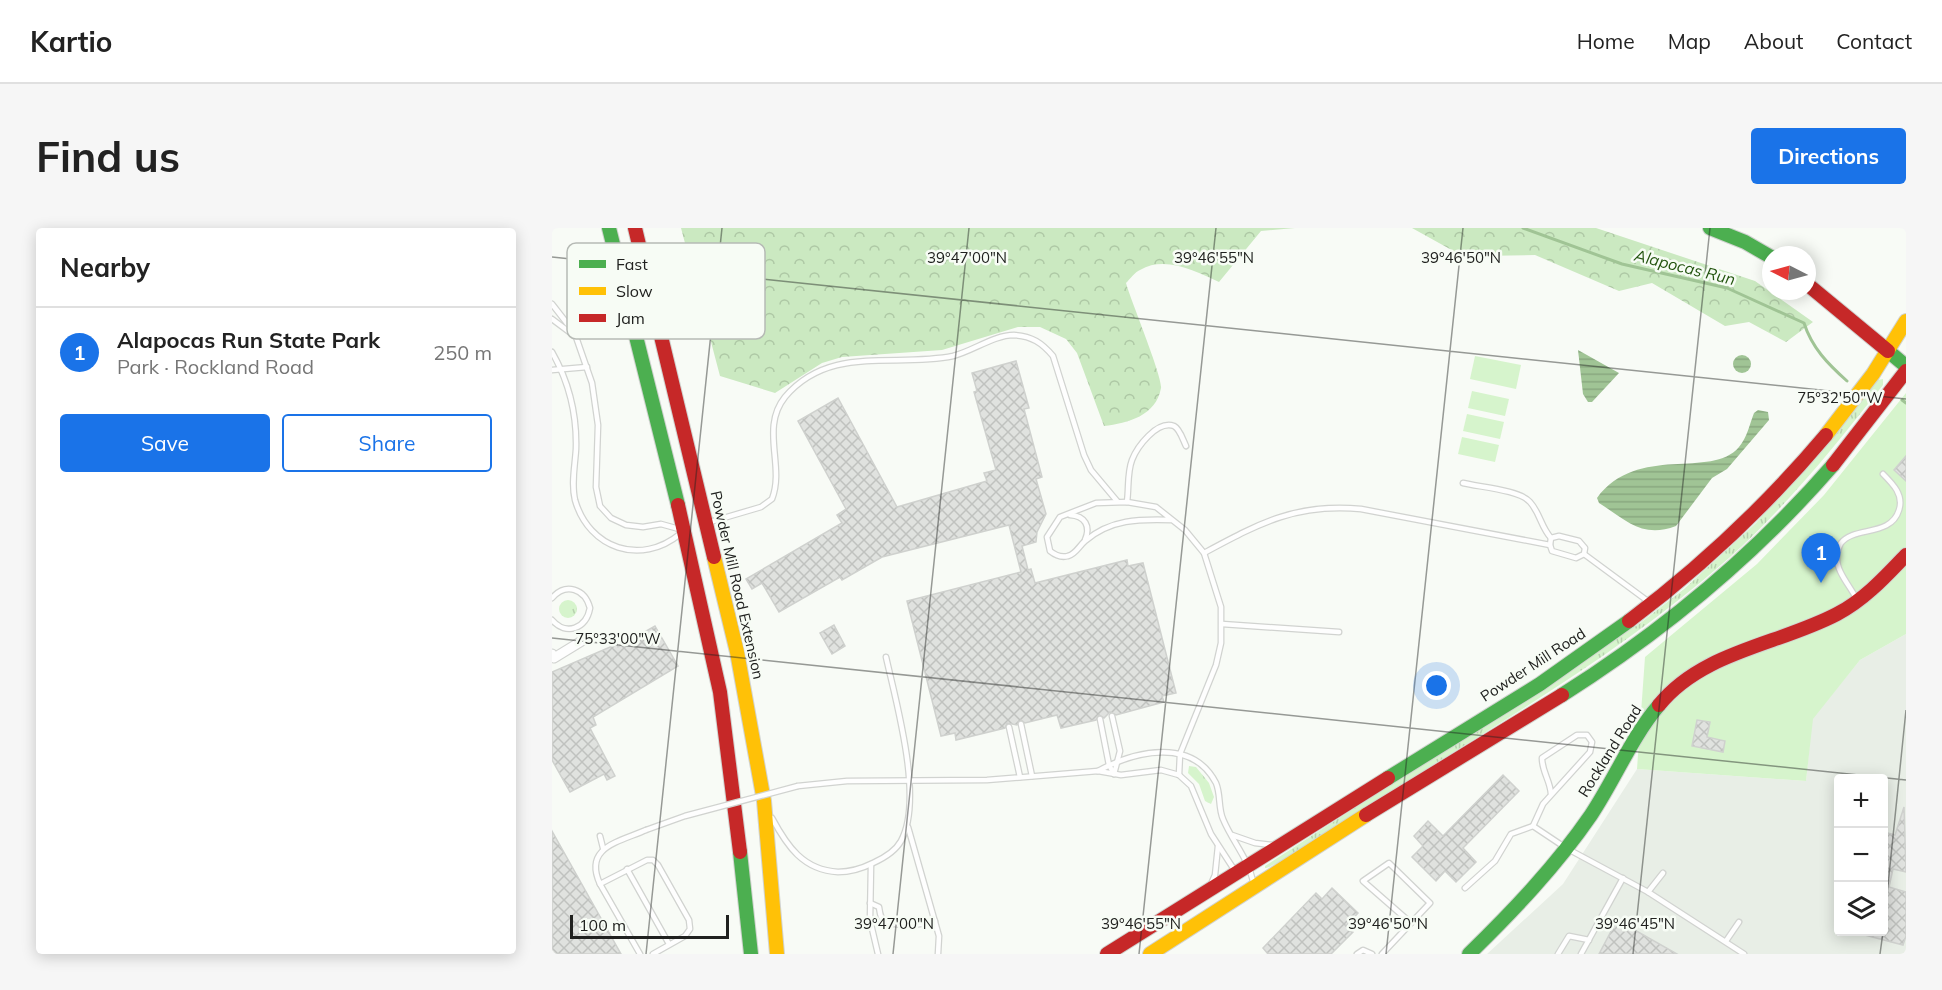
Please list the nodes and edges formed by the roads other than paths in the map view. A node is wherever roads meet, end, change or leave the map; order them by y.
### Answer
1 (609, 228) edge
2 (635, 228) edge
3 (1710, 228) edge
4 (613, 243) edge
5 (639, 243) edge
6 (1762, 252) edge
7 (1816, 292) edge
8 (552, 304) edge
9 (552, 319) edge
10 (1906, 321) edge
11 (567, 324) edge
12 (567, 329) edge
13 (576, 339) edge
14 (637, 339) edge
15 (662, 339) edge
16 (1888, 351) junction
17 (552, 352) edge
18 (1906, 366) edge
19 (587, 367) junction
20 (552, 370) edge
21 (562, 370) junction
22 (1906, 371) edge
23 (1186, 446) dead end
24 (1883, 474) dead end
25 (1463, 483) dead end
26 (1118, 501) junction
27 (1127, 502) junction
28 (1068, 514) junction
29 (1171, 520) junction
30 (707, 523) junction
31 (684, 530) junction
32 (1551, 538) junction
33 (1085, 541) junction
34 (1550, 545) junction
35 (1204, 553) junction
36 (1584, 554) junction
37 (1906, 555) edge
38 (552, 591) edge
39 (559, 591) junction
40 (552, 598) edge
41 (1858, 601) junction
42 (1651, 604) junction
43 (552, 620) edge
44 (1222, 624) junction
45 (1339, 632) dead end
46 (585, 639) dead end
47 (552, 654) edge
48 (886, 657) dead end
49 (1112, 716) dead end
50 (1100, 719) dead end
51 (1021, 724) dead end
52 (1009, 727) dead end
53 (1180, 754) junction
54 (1118, 761) junction
55 (1109, 765) junction
56 (1098, 771) junction
57 (1114, 774) junction
58 (1179, 775) junction
59 (1032, 776) junction
60 (1020, 777) junction
61 (909, 781) junction
62 (1551, 794) junction
63 (764, 801) junction
64 (907, 822) junction
65 (1533, 826) junction
66 (1232, 835) junction
67 (600, 836) dead end
68 (1218, 846) junction
69 (1280, 846) junction
70 (603, 848) junction
71 (1566, 848) junction
72 (870, 865) junction
73 (1250, 865) junction
74 (627, 869) junction
75 (1236, 873) junction
76 (1663, 873) dead end
77 (1623, 878) junction
78 (600, 884) junction
79 (1254, 886) junction
80 (1465, 888) dead end
81 (1648, 892) junction
82 (1207, 893) junction
83 (870, 903) junction
84 (935, 921) junction
85 (1739, 922) dead end
86 (1412, 923) junction
87 (1589, 939) junction
88 (1726, 941) junction
89 (669, 944) junction
90 (750, 952) edge
91 (640, 954) edge
92 (653, 954) edge
93 (777, 954) edge
94 (878, 954) edge
95 (938, 954) edge
96 (1107, 954) edge
97 (1150, 954) edge
98 (1357, 954) edge
99 (1372, 954) edge
100 (1382, 954) edge
101 (1469, 954) edge
102 (1558, 954) edge
103 (1581, 954) edge
104 (1744, 954) edge

1 - 4 main road
2 - 5 main road, Powder Mill Road Extension
3 - 6 main road
7 - 16 main road
8 - 11 lane
9 - 12 lane
10 - 16 main road, Powder Mill Road
13 - 19 lane
14 - 31 main road
15 - 30 main road, Powder Mill Road Extension
16 - 18 main road
16 - 42 main road, Powder Mill Road
17 - 21 lane
19 - 21 lane
19 - 31 lane
20 - 21 lane
21 - 31 lane
22 - 79 main road
23 - 27 lane
24 - 41 lane
25 - 32 lane
26 - 27 lane
26 - 28 lane
26 - 30 lane
27 - 29 lane
28 - 33 lane
28 - 33 lane
29 - 33 lane
29 - 35 lane
30 - 31 lane
30 - 63 main road, Powder Mill Road Extension
31 - 90 main road
32 - 34 lane
32 - 36 lane
34 - 35 lane
34 - 36 lane
35 - 44 lane
36 - 42 lane
37 - 41 main road, Rockland Road
38 - 39 lane
39 - 40 lane
39 - 43 lane
41 - 71 main road, Rockland Road
42 - 69 main road, Powder Mill Road
44 - 45 lane
44 - 53 lane
46 - 47 street
48 - 61 lane
49 - 54 lane
50 - 55 lane
51 - 59 lane
52 - 60 lane
53 - 54 lane
53 - 58 lane
53 - 66 lane
54 - 55 lane
54 - 57 lane
55 - 56 lane
55 - 57 lane
56 - 57 lane
56 - 59 lane
57 - 58 lane
58 - 68 lane
59 - 60 lane
60 - 61 lane
61 - 64 lane
61 - 70 lane, bridge
62 - 62 lane
62 - 65 lane
63 - 72 lane
63 - 93 main road, Powder Mill Road Extension
64 - 72 lane
64 - 84 lane
65 - 71 lane
65 - 80 lane
66 - 69 lane
66 - 73 lane
67 - 70 lane
68 - 75 lane
68 - 82 lane
69 - 73 main road, Powder Mill Road
70 - 78 lane
71 - 77 lane
71 - 101 main road, Rockland Road
72 - 83 lane
73 - 75 main road, Powder Mill Road
73 - 79 lane
74 - 78 lane
74 - 89 lane
74 - 89 lane
75 - 79 lane
75 - 82 main road, Powder Mill Road
76 - 81 lane
77 - 81 lane
77 - 87 lane
78 - 91 lane
79 - 97 main road
81 - 88 lane
82 - 96 main road, Powder Mill Road
83 - 84 lane
83 - 94 lane
84 - 95 lane
85 - 88 lane
86 - 86 lane
86 - 100 lane
87 - 102 lane
87 - 103 lane
88 - 104 lane
89 - 92 lane
98 - 99 lane

